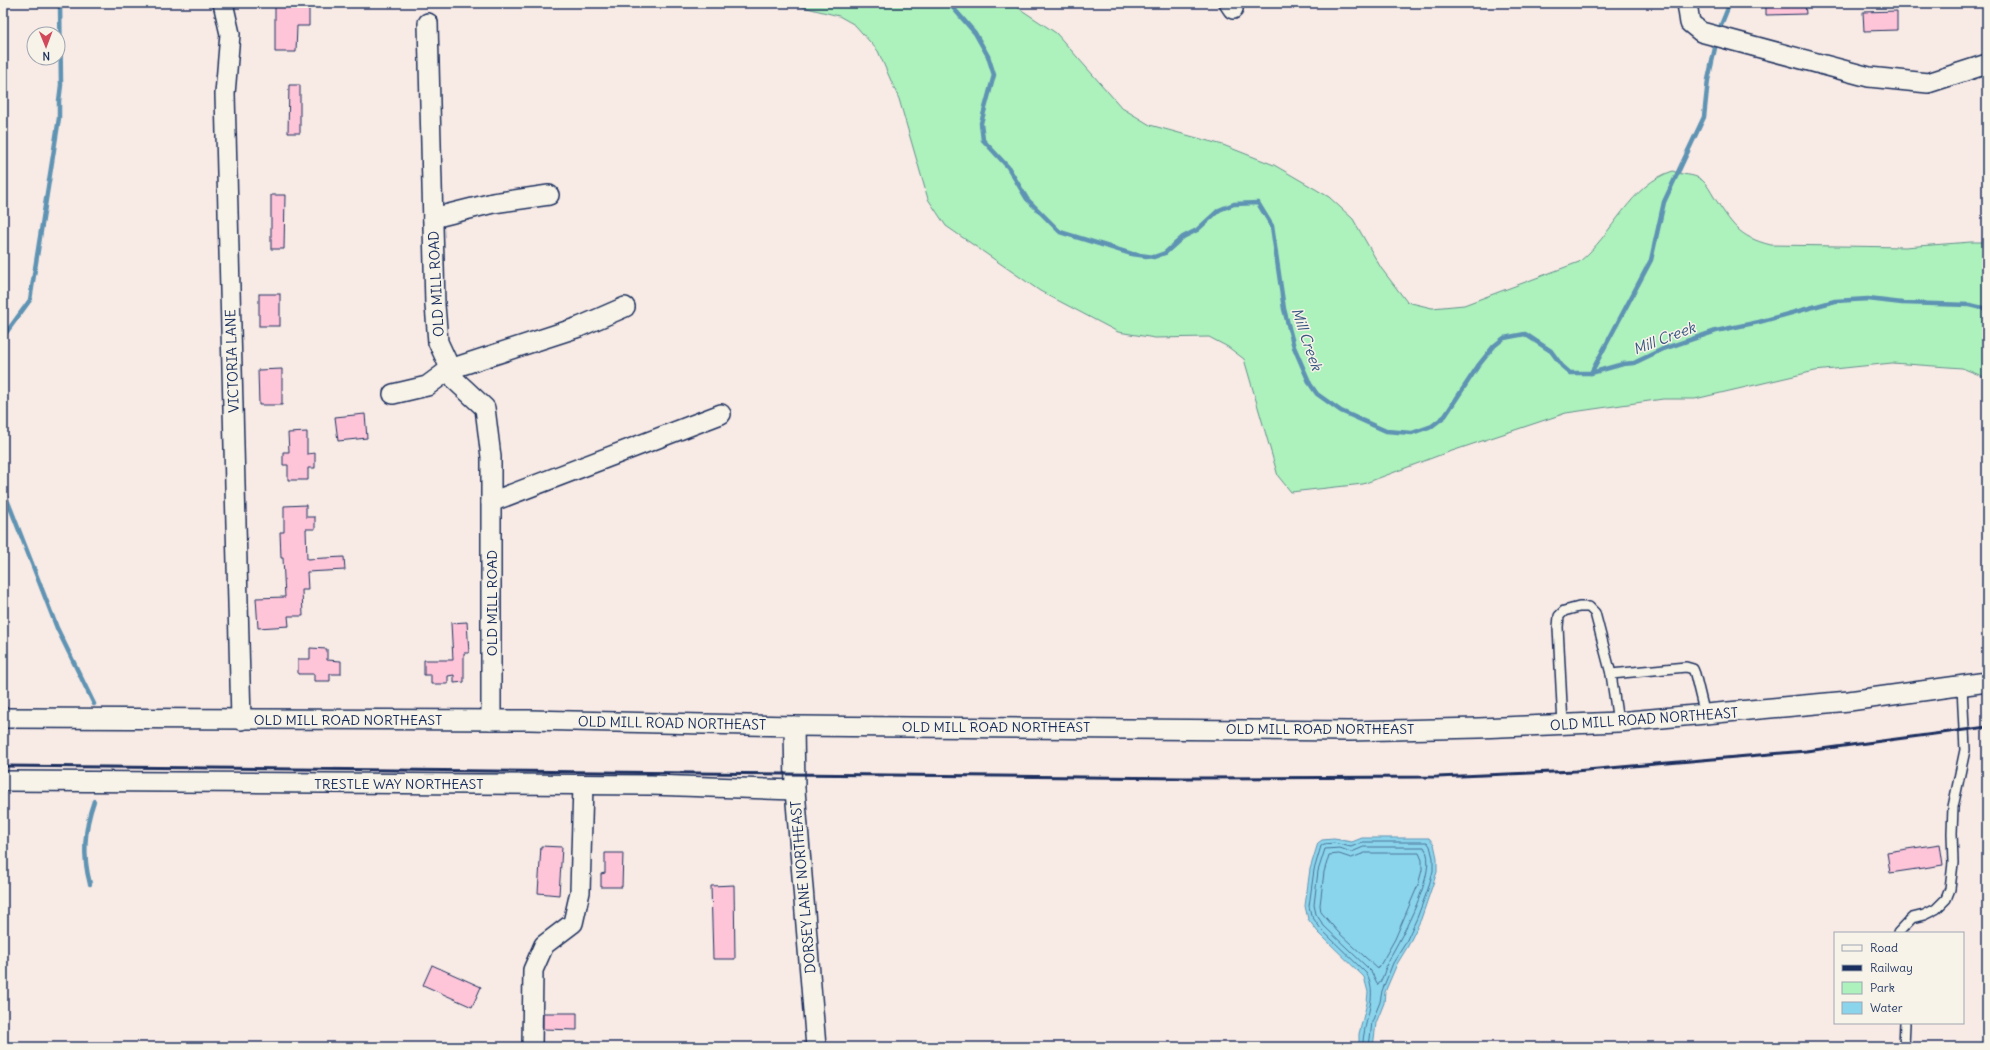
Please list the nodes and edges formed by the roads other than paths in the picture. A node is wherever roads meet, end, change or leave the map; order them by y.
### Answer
1 (223, 3) edge
2 (1687, 3) edge
3 (428, 23) dead end
4 (1987, 64) edge
5 (549, 195) dead end
6 (433, 218) junction
7 (624, 307) dead end
8 (450, 368) junction
9 (393, 394) dead end
10 (721, 414) dead end
11 (492, 502) junction
12 (1611, 674) junction
13 (1987, 682) edge
14 (1962, 686) junction
15 (1705, 716) junction
16 (3, 718) edge
17 (241, 720) junction
18 (491, 720) junction
19 (1618, 722) junction
20 (1563, 725) junction
21 (794, 726) junction
22 (3, 781) edge
23 (583, 785) junction
24 (795, 790) junction
25 (1899, 932) edge
26 (1905, 1024) edge
27 (532, 1047) edge
28 (816, 1047) edge
29 (1904, 1047) edge

1 - 17 street, VICTORIA LANE
2 - 4 street
3 - 6 street, OLD MILL ROAD
5 - 6 street
6 - 8 street, OLD MILL ROAD
7 - 8 street
8 - 9 street
8 - 11 street, OLD MILL ROAD
10 - 11 street
11 - 18 street, OLD MILL ROAD
12 - 15 lane
12 - 19 lane
12 - 20 lane
13 - 14 street, OLD MILL ROAD NORTHEAST
14 - 15 street, OLD MILL ROAD NORTHEAST
14 - 25 lane
15 - 19 street, OLD MILL ROAD NORTHEAST
16 - 17 street, OLD MILL ROAD NORTHEAST
17 - 18 street, OLD MILL ROAD NORTHEAST
18 - 21 street, OLD MILL ROAD NORTHEAST
19 - 20 street, OLD MILL ROAD NORTHEAST
20 - 21 street, OLD MILL ROAD NORTHEAST
21 - 24 street, DORSEY LANE NORTHEAST
22 - 23 street, TRESTLE WAY NORTHEAST
23 - 24 street, TRESTLE WAY NORTHEAST
23 - 27 street
24 - 28 street, DORSEY LANE NORTHEAST
26 - 29 lane

